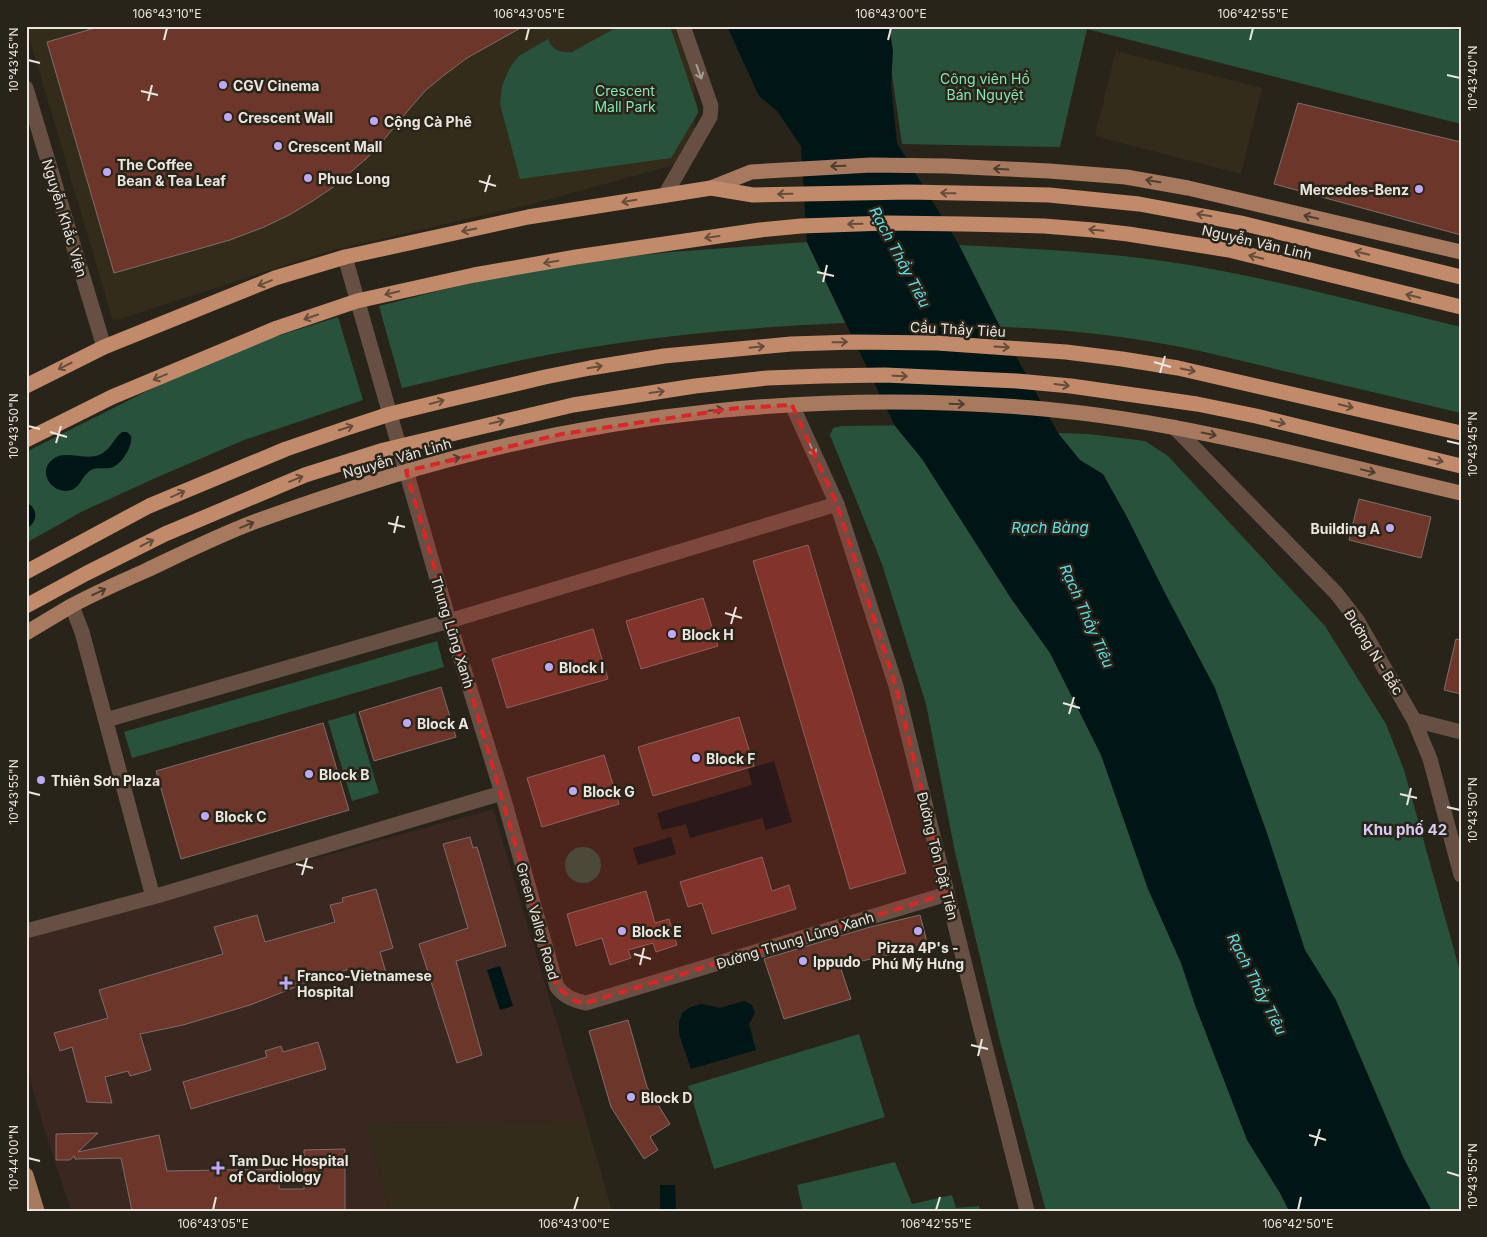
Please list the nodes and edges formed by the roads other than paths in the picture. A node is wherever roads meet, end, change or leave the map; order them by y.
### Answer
1 (683, 26) edge
2 (26, 88) edge
3 (711, 188) junction
4 (665, 195) junction
5 (1461, 252) edge
6 (344, 257) junction
7 (1461, 277) edge
8 (357, 301) junction
9 (1461, 307) edge
10 (104, 347) junction
11 (26, 386) edge
12 (798, 404) junction
13 (390, 414) junction
14 (1174, 427) junction
15 (1461, 433) edge
16 (26, 440) edge
17 (399, 446) junction
18 (1461, 466) edge
19 (406, 471) junction
20 (1461, 493) edge
21 (837, 504) junction
22 (26, 572) edge
23 (64, 585) junction
24 (26, 606) edge
25 (72, 606) junction
26 (449, 621) junction
27 (26, 633) edge
28 (106, 720) junction
29 (1414, 720) junction
30 (1461, 732) edge
31 (502, 793) junction
32 (1461, 876) edge
33 (947, 894) junction
34 (153, 897) junction
35 (26, 931) edge
36 (26, 1175) edge
37 (37, 1211) edge
38 (1027, 1211) edge

1 -> 4 street
2 - 10 street, Nguyễn Khắc Viện
3 - 4 highway
5 -> 3 main road
7 -> 3 highway, Nguyễn Văn Linh
4 -> 6 highway
6 - 8 street, Thung Lũng Xanh
6 -> 10 highway
9 -> 8 highway, Nguyễn Văn Linh
8 - 13 street, Thung Lũng Xanh
8 -> 16 highway
10 -> 11 highway
12 -> 14 main road
19 -> 12 main road, Nguyễn Văn Linh
12 -> 21 street, Đường Tôn Dật Tiên
13 -> 15 highway, Cầu Thầy Tiêu
13 - 17 street, Thung Lũng Xanh
22 -> 13 highway
14 -> 20 main road
14 - 29 street, Đường N - Bắc
17 -> 18 highway, Nguyễn Văn Linh
17 - 19 street, Thung Lũng Xanh
23 -> 17 highway, Nguyễn Văn Linh
25 -> 19 main road, Nguyễn Văn Linh
19 - 26 street, Thung Lũng Xanh
21 - 26 street
21 - 33 street, Đường Tôn Dật Tiên
23 - 24 highway, Nguyễn Văn Linh
23 - 25 main road
25 - 27 main road, Nguyễn Văn Linh
25 - 28 street
26 - 28 street
26 - 31 street, Thung Lũng Xanh
28 - 34 street
29 - 30 street
29 - 32 street, Đường N - Bắc
31 - 33 street, Đường Thung Lũng Xanh
31 - 34 street
33 - 38 street, Đường Tôn Dật Tiên
34 - 35 street
36 - 37 main road

